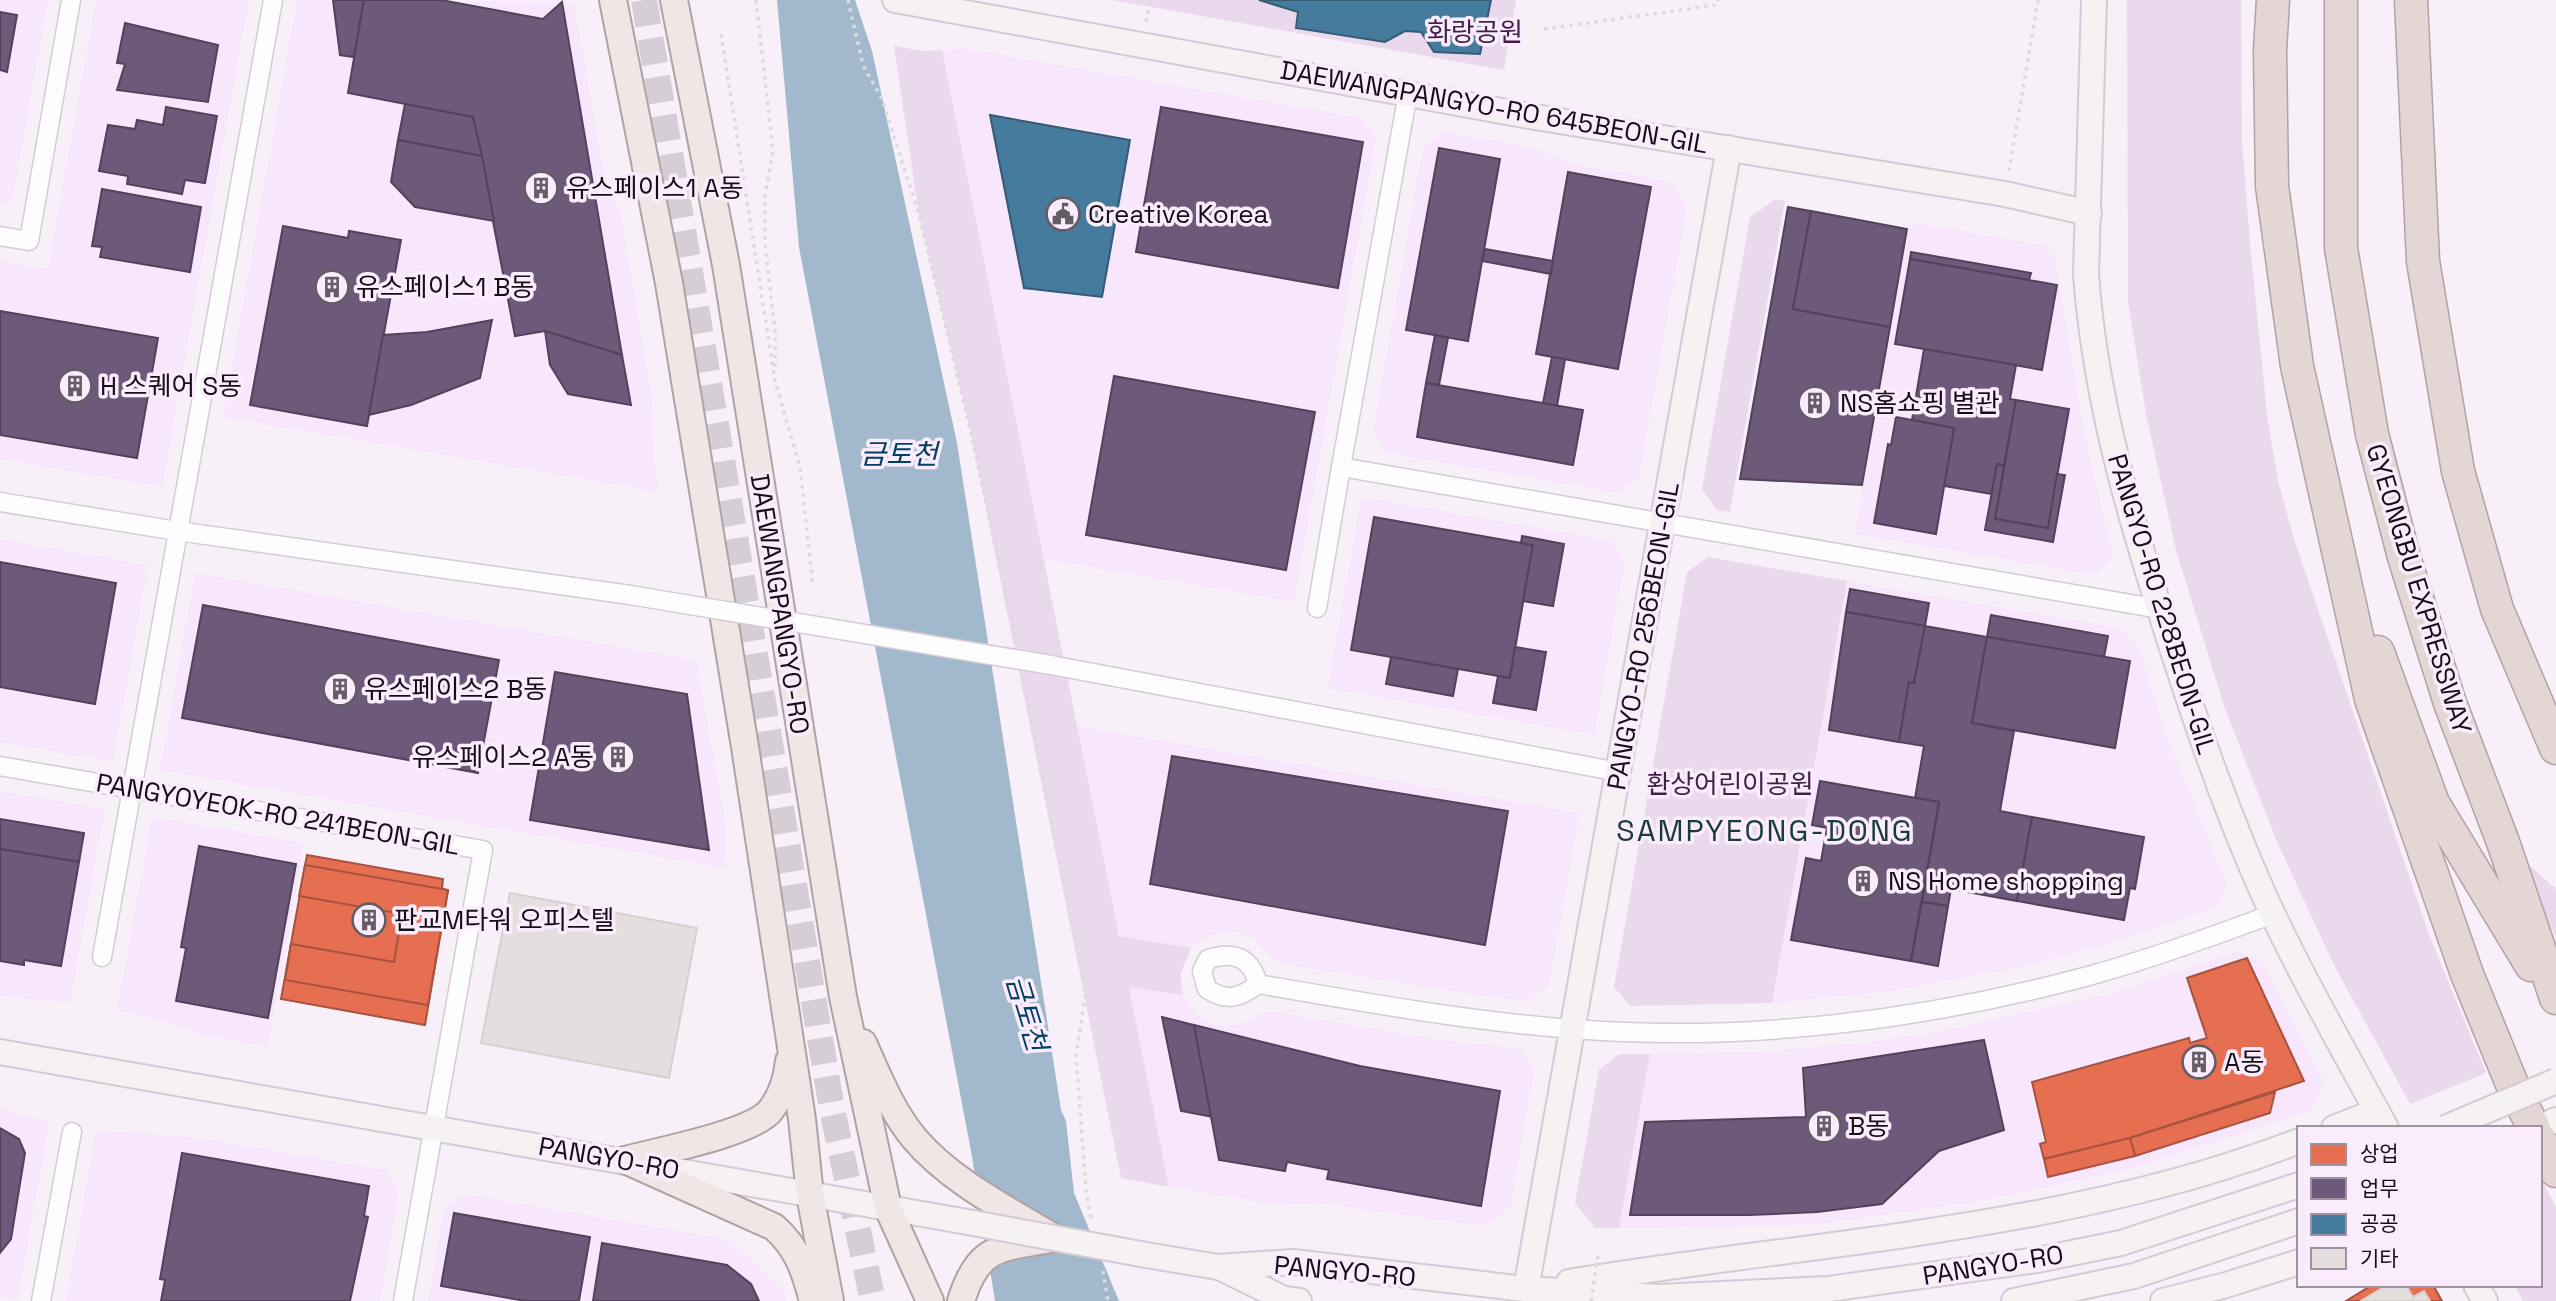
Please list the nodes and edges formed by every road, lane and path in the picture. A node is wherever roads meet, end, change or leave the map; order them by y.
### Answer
1 (71, 0) edge
2 (273, 0) edge
3 (613, 0) edge
4 (674, 0) edge
5 (756, 0) edge
6 (897, 0) edge
7 (1718, 0) edge
8 (2033, 0) edge
9 (2094, 0) edge
10 (2273, 0) edge
11 (2341, 0) edge
12 (2411, 0) edge
13 (1544, 29) dead end
14 (721, 34) dead end
15 (1408, 93) junction
16 (1729, 148) junction
17 (2005, 194) junction
18 (2089, 213) junction
19 (0, 236) edge
20 (775, 381) junction
21 (1341, 467) junction
22 (0, 502) edge
23 (2331, 515) junction
24 (1662, 523) junction
25 (177, 531) junction
26 (813, 585) dead end
27 (1317, 608) dead end
28 (2160, 609) junction
29 (2556, 748) edge
30 (0, 766) edge
31 (1619, 772) junction
32 (2273, 914) junction
33 (102, 957) dead end
34 (1258, 984) dead end
35 (843, 997) junction
36 (2556, 998) edge
37 (2556, 1006) edge
38 (1573, 1029) junction
39 (791, 1046) junction
40 (0, 1052) edge
41 (2556, 1081) edge
42 (2381, 1119) edge
43 (2344, 1126) edge
44 (2450, 1126) edge
45 (2534, 1126) edge
46 (434, 1129) junction
47 (72, 1132) dead end
48 (2297, 1142) edge
49 (2542, 1144) edge
50 (625, 1160) junction
51 (2556, 1171) edge
52 (2297, 1186) edge
53 (810, 1195) junction
54 (888, 1208) junction
55 (2297, 1222) edge
56 (1054, 1238) junction
57 (1598, 1255) dead end
58 (2297, 1263) edge
59 (1218, 1267) junction
60 (1526, 1289) junction
61 (41, 1301) edge
62 (403, 1301) edge
63 (813, 1301) edge
64 (830, 1301) edge
65 (930, 1301) edge
66 (961, 1301) edge
67 (1299, 1301) edge
68 (1591, 1301) edge
69 (2014, 1301) edge
70 (2163, 1301) edge

1 - 19 street
2 - 25 street
3 - 39 main road
4 - 35 main road, DAEWANGPANGYO-RO
5 - 20 path
6 - 15 main road, DAEWANGPANGYO-RO 645BEON-GIL
7 - 13 path
8 - 17 path
9 - 18 main road, PANGYO-RO 228BEON-GIL
10 - 23 highway
11 - 36 highway, GYEONGBU EXPRESSWAY
12 - 29 highway
14 - 20 path
15 - 16 main road, DAEWANGPANGYO-RO 645BEON-GIL
15 - 21 street
16 - 17 main road, DAEWANGPANGYO-RO 645BEON-GIL
16 - 24 main road, PANGYO-RO 256BEON-GIL
17 - 18 main road, DAEWANGPANGYO-RO 645BEON-GIL
18 - 28 main road, PANGYO-RO 228BEON-GIL
20 - 26 path
21 - 24 street
21 - 27 street
22 - 25 street
23 - 37 highway
23 - 45 highway
24 - 28 street
24 - 31 main road, PANGYO-RO 256BEON-GIL
25 - 31 street, bridge
25 - 33 street
28 - 32 main road, PANGYO-RO 228BEON-GIL
30 - 46 street, PANGYOYEOK-RO 241BEON-GIL
31 - 38 main road, PANGYO-RO 256BEON-GIL
32 - 38 street
32 - 42 main road, PANGYO-RO 228BEON-GIL
34 - 38 street
35 - 54 main road, DAEWANGPANGYO-RO
35 - 56 main road
38 - 60 main road, PANGYO-RO 256BEON-GIL
39 - 50 main road
39 - 53 main road
40 - 46 main road, PANGYO-RO
41 - 44 main road, bridge
42 - 43 main road
46 - 50 main road, PANGYO-RO
46 - 62 street
47 - 61 street
48 - 60 main road
49 - 51 highway
50 - 53 main road, PANGYO-RO
50 - 63 main road
52 - 60 main road, PANGYO-RO
53 - 54 main road, PANGYO-RO
53 - 64 main road
54 - 56 main road, PANGYO-RO, bridge
54 - 65 main road, DAEWANGPANGYO-RO
55 - 69 main road, PANGYO-RO
56 - 59 main road, PANGYO-RO, bridge
56 - 66 main road
57 - 68 path, bridge
58 - 70 main road
59 - 60 main road, PANGYO-RO
59 - 67 main road, PANGYO-RO

